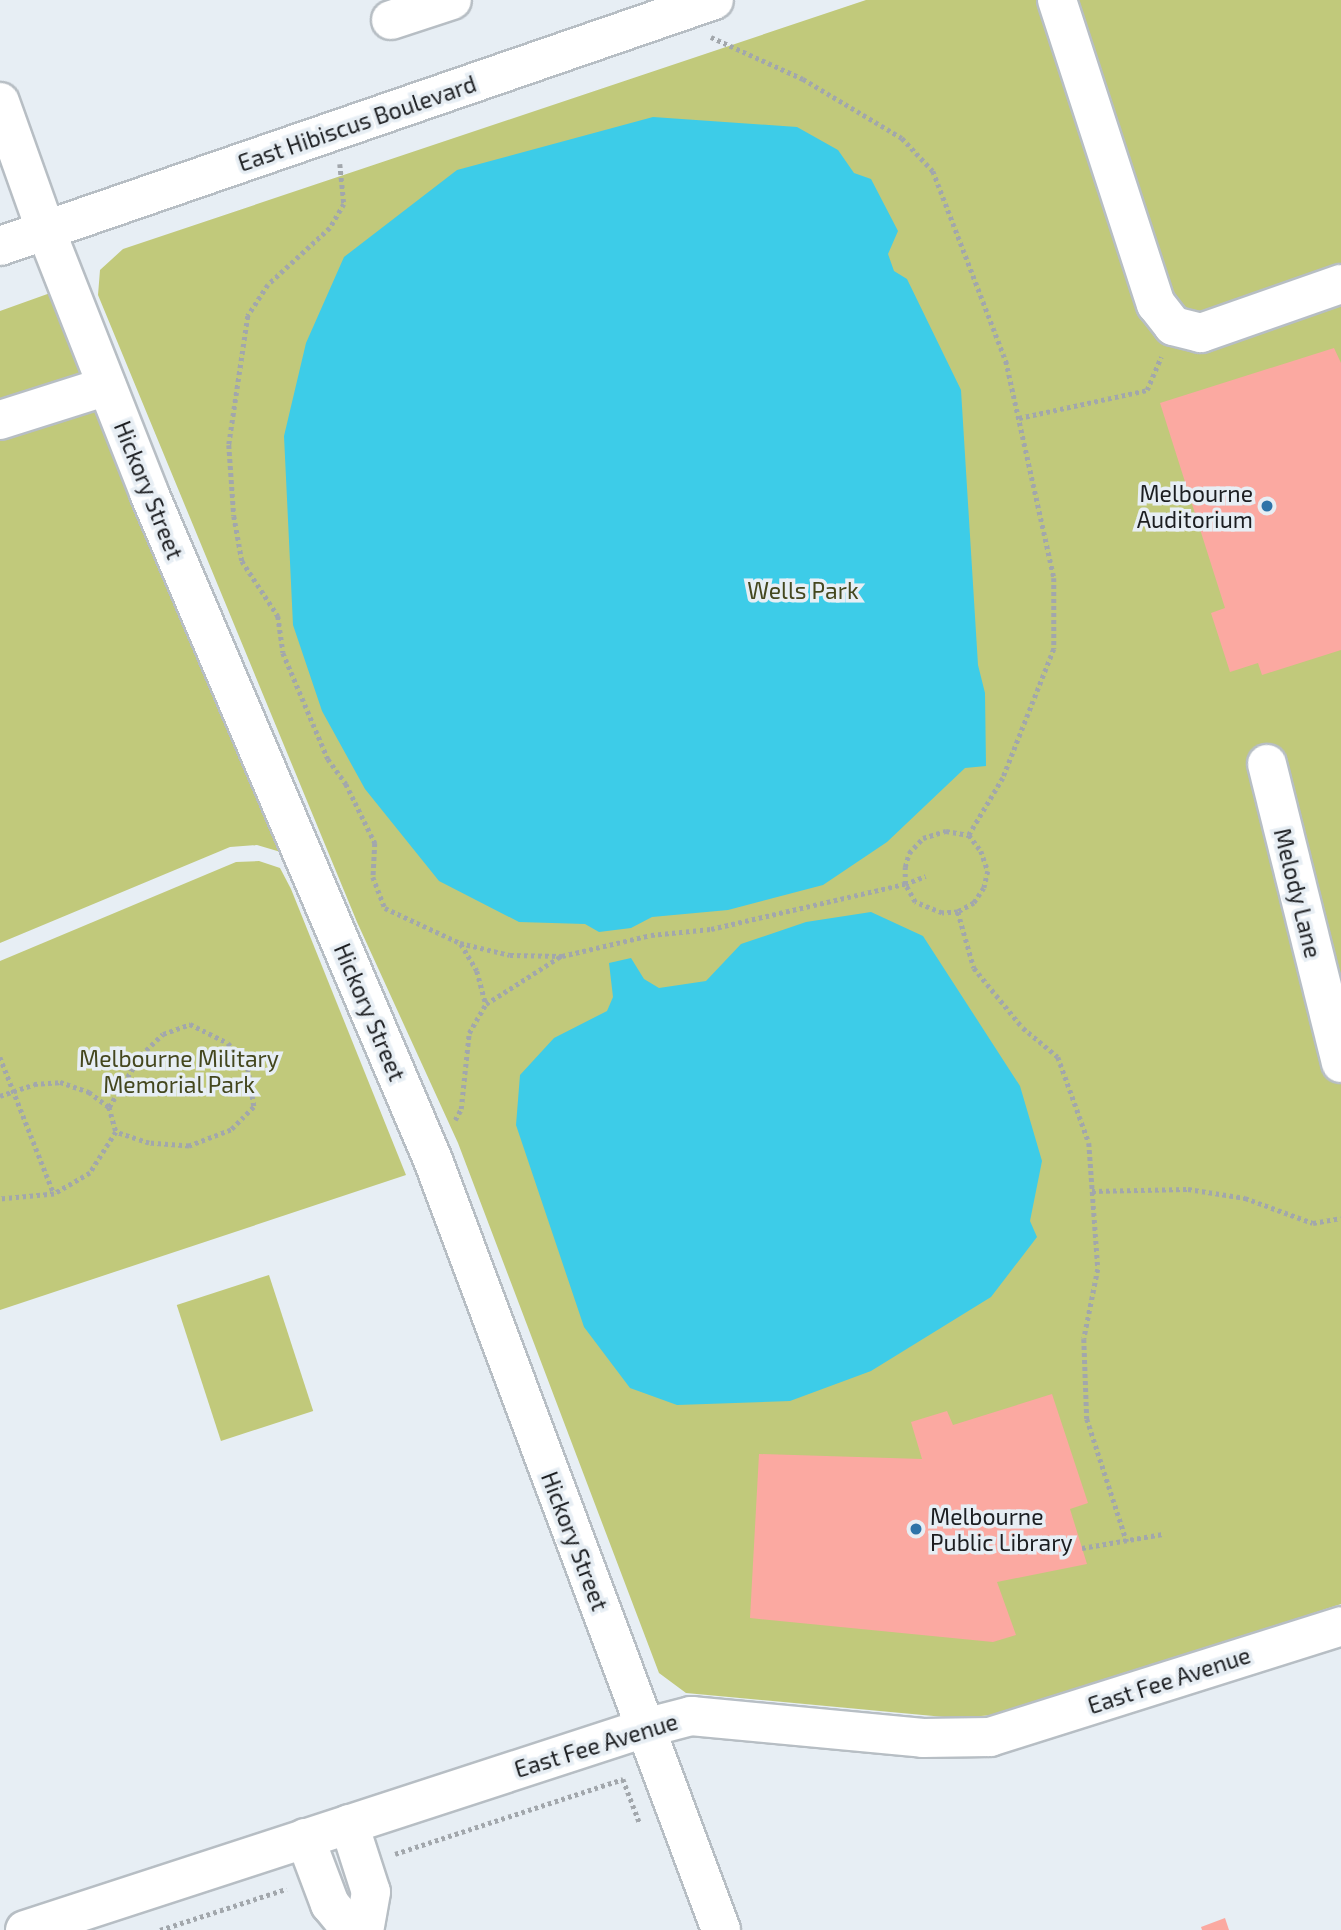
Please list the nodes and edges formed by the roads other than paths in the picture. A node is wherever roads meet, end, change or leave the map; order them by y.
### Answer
1 (452, 0) edge
2 (714, 0) edge
3 (1057, 0) edge
4 (391, 20) dead end
5 (0, 102) edge
6 (46, 230) junction
7 (0, 246) edge
8 (1341, 284) edge
9 (107, 386) junction
10 (0, 420) edge
11 (1267, 764) dead end
12 (1341, 1063) edge
13 (1341, 1626) edge
14 (645, 1728) junction
15 (349, 1824) junction
16 (305, 1839) junction
17 (25, 1930) edge
18 (351, 1930) edge
19 (364, 1930) edge
20 (721, 1930) edge

1 - 4 street
2 - 6 street, East Hibiscus Boulevard
3 - 8 street
5 - 6 street, Hickory Street
6 - 7 street, East Hibiscus Boulevard
6 - 9 street, Hickory Street
9 - 10 street
9 - 14 street, Hickory Street
11 - 12 street, Melody Lane
13 - 14 street, East Fee Avenue
14 - 15 street, East Fee Avenue
14 - 20 street, Hickory Street
15 - 16 street, East Fee Avenue
15 - 19 street
16 - 17 street, East Fee Avenue
16 - 18 street

